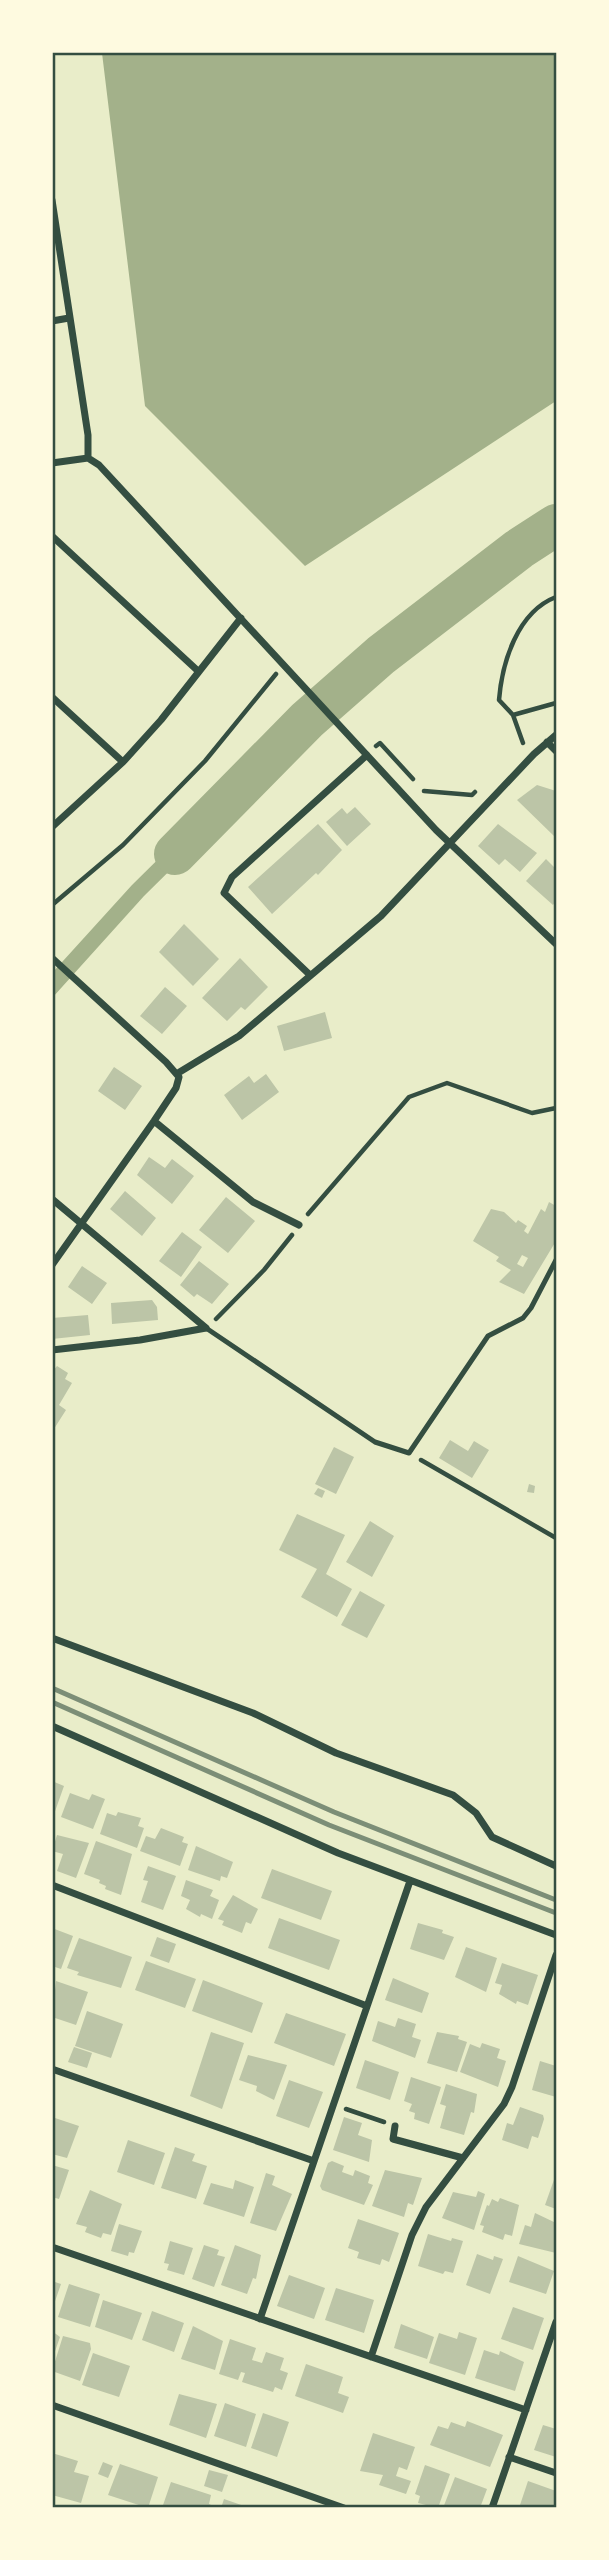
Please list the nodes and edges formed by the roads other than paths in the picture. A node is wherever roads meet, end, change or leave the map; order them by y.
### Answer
1 (52, 200) edge
2 (69, 318) junction
3 (52, 321) edge
4 (88, 458) junction
5 (52, 463) edge
6 (52, 536) edge
7 (241, 618) junction
8 (198, 671) junction
9 (52, 697) edge
10 (556, 735) edge
11 (547, 742) junction
12 (556, 751) edge
13 (367, 755) junction
14 (123, 762) junction
15 (52, 827) edge
16 (450, 843) junction
17 (556, 944) edge
18 (52, 958) edge
19 (310, 975) junction
20 (178, 1073) junction
21 (154, 1121) junction
22 (52, 1199) edge
23 (81, 1221) junction
24 (299, 1225) road end
25 (556, 1260) edge
26 (52, 1265) edge
27 (554, 1270) edge
28 (205, 1328) junction
29 (52, 1350) edge
30 (52, 1638) edge
31 (52, 1726) edge
32 (556, 1866) edge
33 (410, 1881) junction
34 (52, 1885) edge
35 (556, 1935) edge
36 (556, 1955) edge
37 (367, 2006) junction
38 (52, 2069) edge
39 (395, 2126) road end
40 (463, 2158) junction
41 (314, 2161) junction
42 (52, 2247) edge
43 (260, 2319) junction
44 (556, 2322) edge
45 (371, 2357) junction
46 (52, 2405) edge
47 (526, 2410) junction
48 (509, 2457) junction
49 (556, 2473) edge
50 (344, 2508) edge
51 (492, 2508) edge

1 - 2 street
2 - 3 street
2 - 4 street
4 - 5 street
4 - 7 street
6 - 8 street
7 - 8 street
7 - 13 street
8 - 14 street
9 - 14 street
10 - 11 street
11 - 12 street
11 - 16 street
13 - 16 street
13 - 19 street
14 - 15 street
16 - 17 street
16 - 19 street
18 - 20 street
19 - 20 street
20 - 21 street
21 - 23 street
21 - 24 street
22 - 23 street
23 - 26 street
23 - 28 street
25 - 27 lane
27 - 28 lane
28 - 29 street
30 - 32 street
31 - 33 street
33 - 35 street
33 - 37 street
34 - 37 street
36 - 40 street
37 - 41 street
38 - 41 street
39 - 40 street
40 - 45 street
41 - 43 street
42 - 43 street
43 - 45 street
44 - 47 street
45 - 47 street
46 - 50 street
47 - 48 street
48 - 49 street
48 - 51 street

